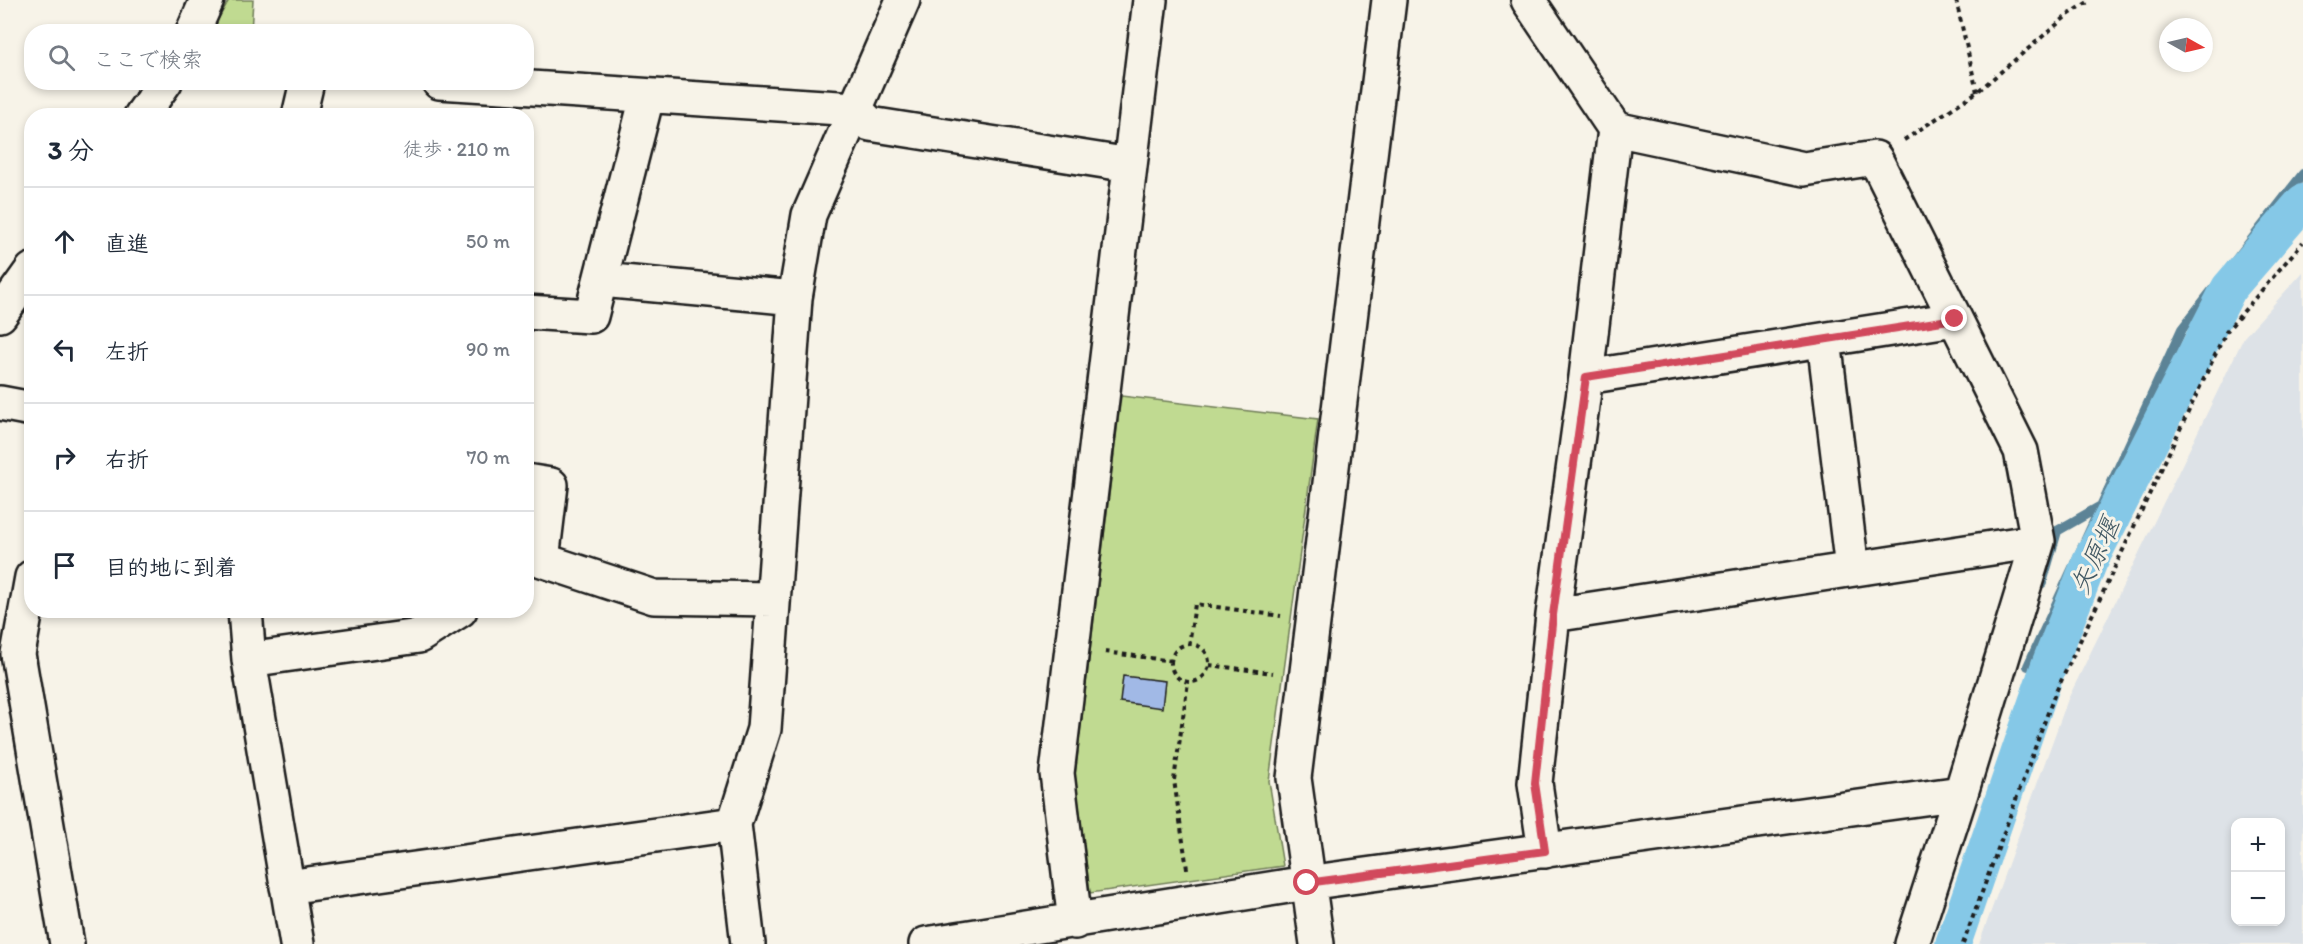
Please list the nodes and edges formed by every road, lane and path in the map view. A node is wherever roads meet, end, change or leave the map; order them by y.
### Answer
1 (207, 0) edge
2 (903, 0) edge
3 (1150, 0) edge
4 (1389, 0) edge
5 (1528, 0) edge
6 (1956, 0) edge
7 (2091, 0) edge
8 (196, 24) edge
9 (534, 89) edge
10 (159, 90) edge
11 (305, 90) edge
12 (1977, 92) junction
13 (647, 97) junction
14 (147, 108) edge
15 (301, 108) edge
16 (855, 109) junction
17 (1615, 129) junction
18 (1875, 158) junction
19 (1130, 165) junction
20 (2303, 242) edge
21 (601, 280) junction
22 (24, 281) edge
23 (795, 298) junction
24 (534, 312) edge
25 (0, 315) edge
26 (1955, 319) junction
27 (1824, 340) junction
28 (1586, 377) junction
29 (0, 403) edge
30 (24, 408) edge
31 (534, 482) edge
32 (2038, 541) junction
33 (534, 565) edge
34 (1852, 569) junction
35 (773, 599) junction
36 (1553, 615) junction
37 (25, 618) edge
38 (246, 618) edge
39 (447, 618) edge
40 (1282, 627) dead end
41 (1189, 645) junction
42 (1094, 651) dead end
43 (249, 660) junction
44 (1172, 661) junction
45 (1209, 665) junction
46 (1276, 674) dead end
47 (1188, 682) junction
48 (1961, 793) junction
49 (734, 824) junction
50 (1545, 851) junction
51 (1188, 873) dead end
52 (1307, 883) junction
53 (287, 887) junction
54 (1075, 922) junction
55 (67, 944) edge
56 (297, 944) edge
57 (748, 944) edge
58 (926, 944) edge
59 (1317, 944) edge
60 (1912, 944) edge
61 (1963, 944) edge

1 - 8 street
2 - 16 street
3 - 19 street
4 - 52 street
5 - 17 street
6 - 12 path
7 - 12 path
9 - 13 street
10 - 14 street
11 - 15 street
12 - 18 path
13 - 16 street
13 - 21 street
16 - 19 street
16 - 23 street
17 - 18 street
17 - 28 street
18 - 26 street
19 - 54 street
20 - 61 path
21 - 23 street
21 - 24 street
22 - 25 street
23 - 35 street
26 - 27 street
26 - 32 street
27 - 28 street
27 - 34 street
28 - 36 street
29 - 30 street
31 - 33 street
32 - 34 street
32 - 48 street
33 - 35 street
34 - 36 street
35 - 49 street
36 - 50 street
37 - 55 street
38 - 43 street
39 - 43 street
40 - 41 path
41 - 44 path
41 - 45 path
42 - 44 path
43 - 53 street
44 - 47 path
45 - 46 path
45 - 47 path
47 - 51 path
48 - 50 street
48 - 60 street
49 - 53 street
49 - 57 street
50 - 52 street
52 - 54 street
52 - 59 street
53 - 56 street
54 - 58 street

